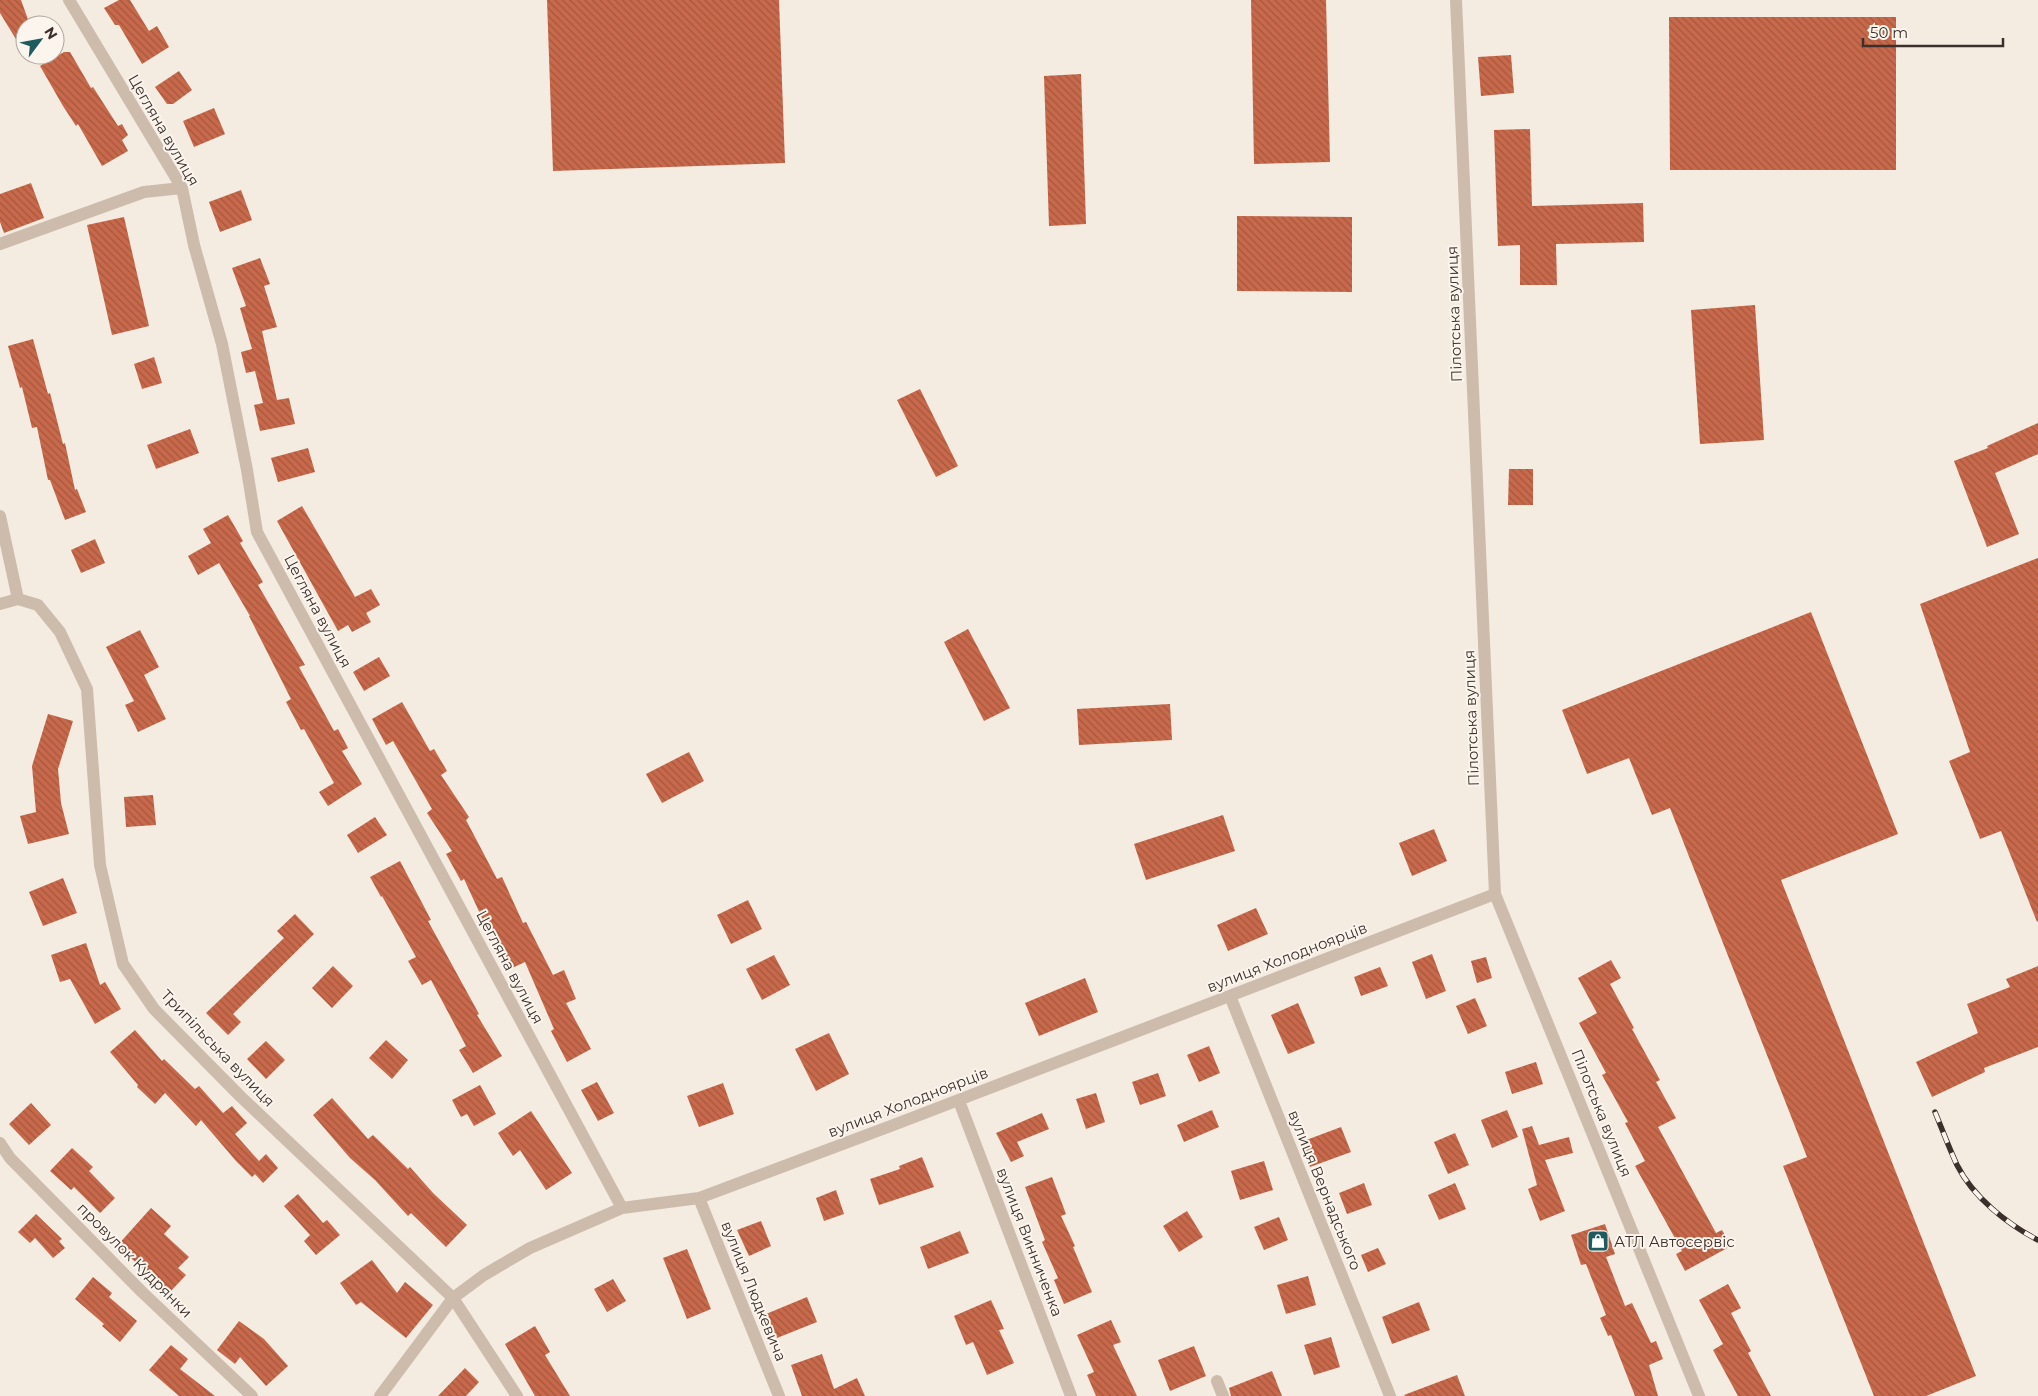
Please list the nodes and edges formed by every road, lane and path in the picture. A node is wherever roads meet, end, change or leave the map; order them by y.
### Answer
1 (69, 0) edge
2 (1456, 0) edge
3 (182, 188) junction
4 (0, 244) edge
5 (0, 516) edge
6 (18, 599) junction
7 (0, 604) edge
8 (1495, 894) junction
9 (1230, 996) junction
10 (958, 1100) junction
11 (0, 1143) edge
12 (699, 1198) junction
13 (622, 1208) junction
14 (453, 1298) junction
15 (1217, 1381) dead end
16 (252, 1396) edge
17 (380, 1396) edge
18 (516, 1396) edge
19 (779, 1396) edge
20 (1071, 1396) edge
21 (1223, 1396) edge
22 (1390, 1396) edge
23 (1699, 1396) edge

1 - 3 street, Цегляна вулиця
2 - 8 street, Пілотська вулиця
3 - 4 street
3 - 13 street, Цегляна вулиця
5 - 6 street
6 - 7 street
6 - 14 street, Трипільська вулиця
8 - 9 street, вулиця Холодноярців
8 - 23 street, Пілотська вулиця
9 - 10 street, вулиця Холодноярців
9 - 22 street, вулиця Вернадського
10 - 12 street, вулиця Холодноярців
10 - 20 street, вулиця Винниченка
11 - 16 street, провулок Кудрянки
12 - 13 street, вулиця Холодноярців
12 - 19 street, вулиця Людкевича
13 - 14 street, вулиця Холодноярців
14 - 17 street, вулиця Холодноярців
14 - 18 street, Трипільська вулиця
15 - 21 street

